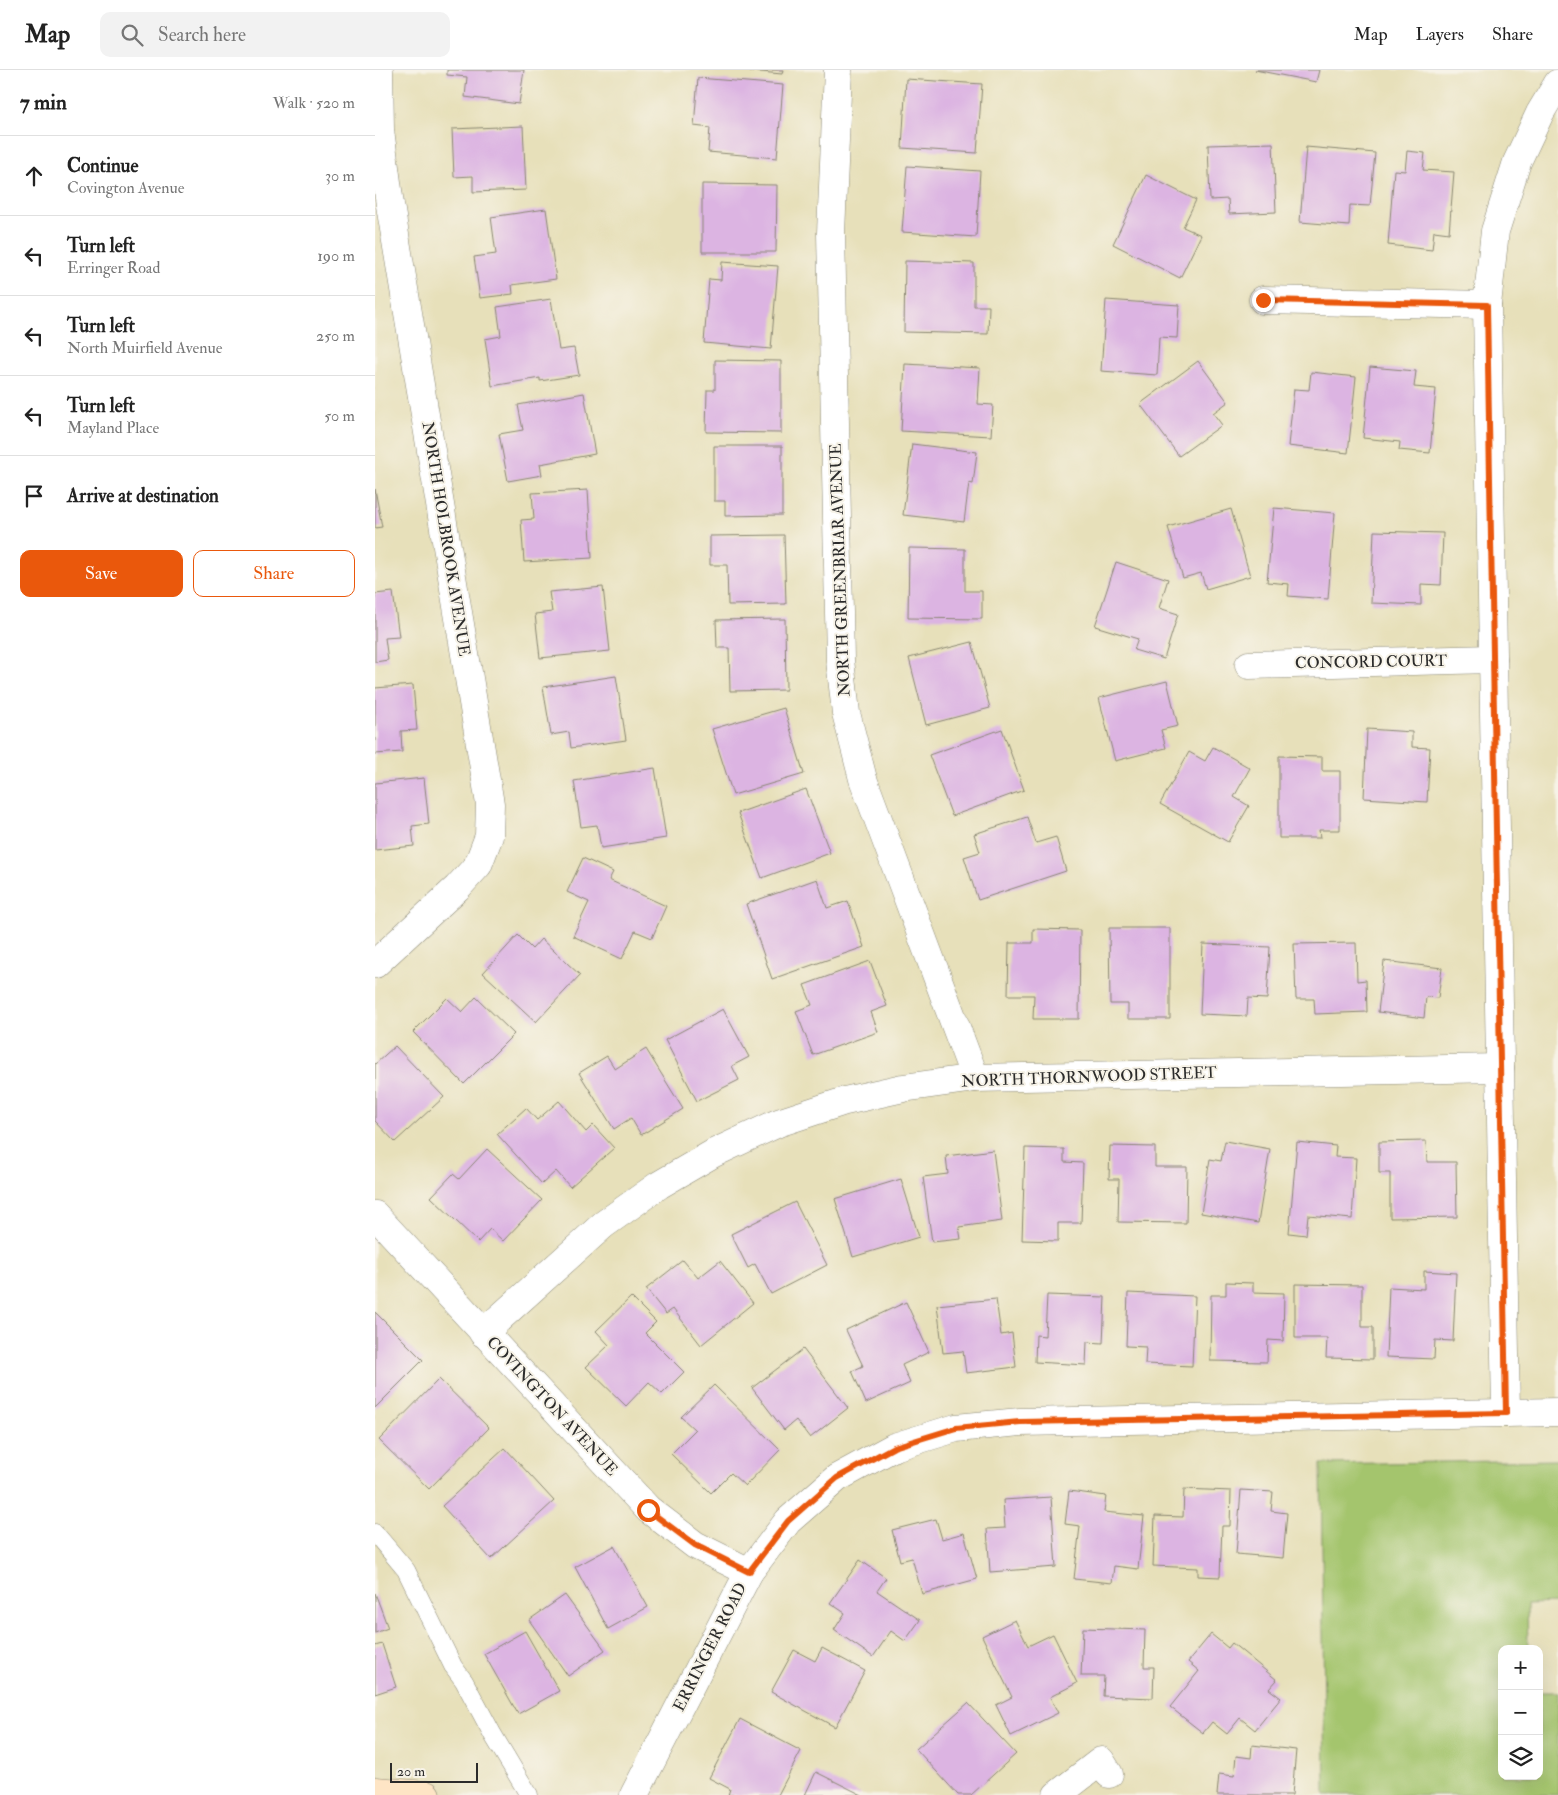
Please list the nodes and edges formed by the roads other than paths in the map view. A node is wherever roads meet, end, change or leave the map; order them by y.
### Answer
1 (379, 70) edge
2 (837, 70) edge
3 (1558, 83) edge
4 (1263, 300) dead end
5 (1487, 305) junction
6 (1493, 659) junction
7 (1249, 665) dead end
8 (375, 964) edge
9 (1500, 1068) junction
10 (975, 1078) junction
11 (375, 1215) edge
12 (483, 1333) junction
13 (1558, 1412) edge
14 (1506, 1413) junction
15 (375, 1533) edge
16 (749, 1572) junction
17 (1109, 1774) dead end
18 (375, 1791) edge
19 (426, 1795) edge
20 (529, 1795) edge
21 (634, 1795) edge
22 (1057, 1795) edge

1 - 8 street, NORTH HOLBROOK AVENUE
2 - 10 street, NORTH GREENBRIAR AVENUE
3 - 5 street
4 - 5 street
5 - 6 street
6 - 7 street, CONCORD COURT
6 - 9 street
9 - 10 street, NORTH THORNWOOD STREET
9 - 14 street
10 - 12 street, NORTH THORNWOOD STREET
11 - 12 street, COVINGTON AVENUE
12 - 16 street, COVINGTON AVENUE
13 - 14 street, ERRINGER ROAD
14 - 16 street, ERRINGER ROAD
15 - 20 lane
16 - 21 street, ERRINGER ROAD
17 - 22 street
18 - 19 main road

